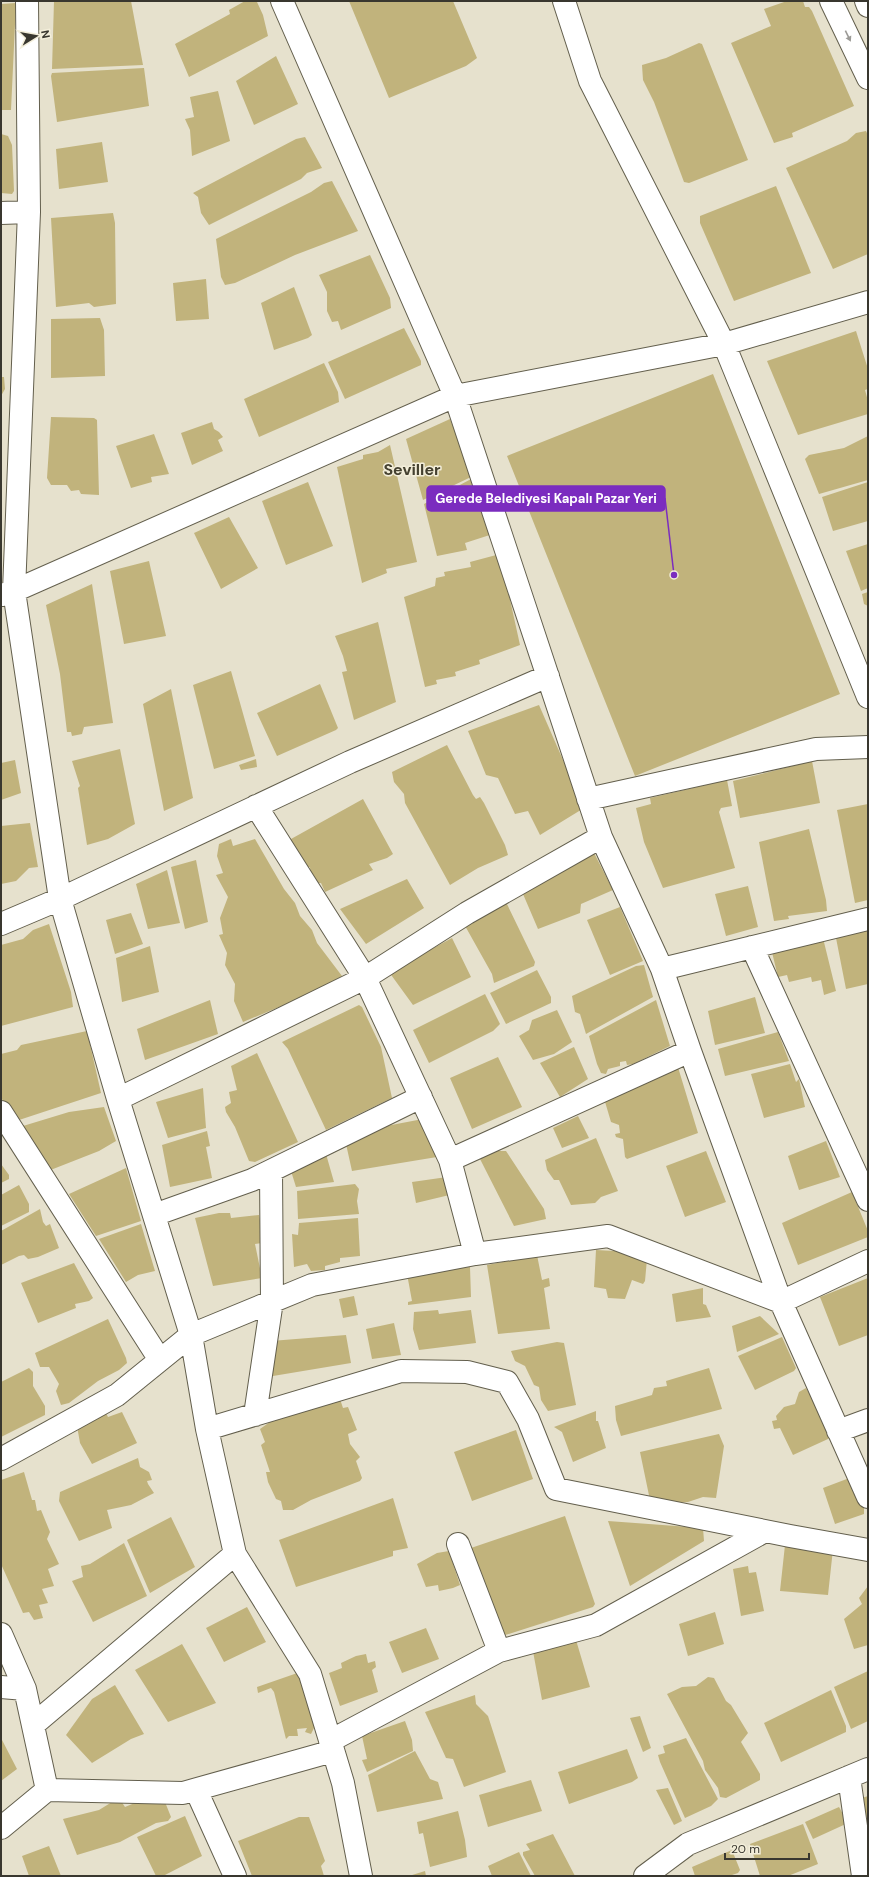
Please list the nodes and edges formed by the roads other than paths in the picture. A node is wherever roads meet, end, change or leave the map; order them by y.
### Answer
1 (27, 1) edge
2 (282, 1) edge
3 (564, 1) edge
4 (831, 1) edge
5 (866, 1) edge
6 (868, 6) edge
7 (868, 78) edge
8 (29, 212) junction
9 (1, 213) edge
10 (868, 302) edge
11 (724, 344) junction
12 (455, 396) junction
13 (8, 593) edge
14 (548, 676) junction
15 (868, 697) edge
16 (868, 746) edge
17 (588, 799) junction
18 (256, 806) junction
19 (601, 837) junction
20 (60, 899) junction
21 (868, 919) edge
22 (1, 924) edge
23 (752, 947) junction
24 (662, 969) junction
25 (365, 978) junction
26 (690, 1051) junction
27 (421, 1097) junction
28 (118, 1099) junction
29 (3, 1120) edge
30 (450, 1160) junction
31 (271, 1171) junction
32 (868, 1200) edge
33 (154, 1215) junction
34 (475, 1254) junction
35 (868, 1261) edge
36 (272, 1301) junction
37 (781, 1302) junction
38 (191, 1335) junction
39 (160, 1360) junction
40 (255, 1415) junction
41 (868, 1420) edge
42 (207, 1429) junction
43 (838, 1432) junction
44 (1, 1459) edge
45 (868, 1497) edge
46 (765, 1531) junction
47 (458, 1544) dead end
48 (868, 1550) edge
49 (235, 1554) junction
50 (1, 1634) edge
51 (499, 1651) junction
52 (1, 1687) edge
53 (25, 1689) junction
54 (33, 1725) junction
55 (332, 1746) junction
56 (859, 1773) edge
57 (47, 1790) junction
58 (196, 1790) junction
59 (1, 1828) edge
60 (235, 1876) edge
61 (361, 1876) edge
62 (645, 1876) edge
63 (863, 1876) edge

1 - 8 street
2 - 12 street
3 - 11 street
4 -> 7 street
5 - 6 street
8 - 9 street
8 - 13 street
10 - 11 street
11 - 12 street
11 - 15 street
12 - 13 street
12 - 14 street
13 - 20 street
14 - 17 street
14 - 18 street
16 - 17 street
17 - 19 street
18 - 20 street
18 - 25 street
19 - 24 street
19 - 25 street
20 - 22 street
20 - 28 street
21 - 23 street
23 - 24 street
23 - 32 street
24 - 26 street
25 - 27 street
25 - 28 street
26 - 30 street
26 - 37 street
27 - 30 street
27 - 31 street
28 - 33 street
29 - 39 street
30 - 34 street
31 - 33 street
31 - 36 street
33 - 38 street
34 - 36 street
34 - 37 street
35 - 37 street
36 - 38 street
36 - 40 street
37 - 43 street
38 - 39 street
38 - 42 street
39 - 44 street
40 - 42 street
40 - 46 street
41 - 43 street
42 - 49 street
43 - 45 street
46 - 48 street
46 - 51 street
47 - 51 street
49 - 54 street
49 - 55 street
50 - 53 street
51 - 55 street
52 - 53 street
53 - 54 street
54 - 57 street
55 - 58 street
55 - 61 street
56 - 62 street
56 - 63 street
57 - 58 street
57 - 59 street
58 - 60 street

